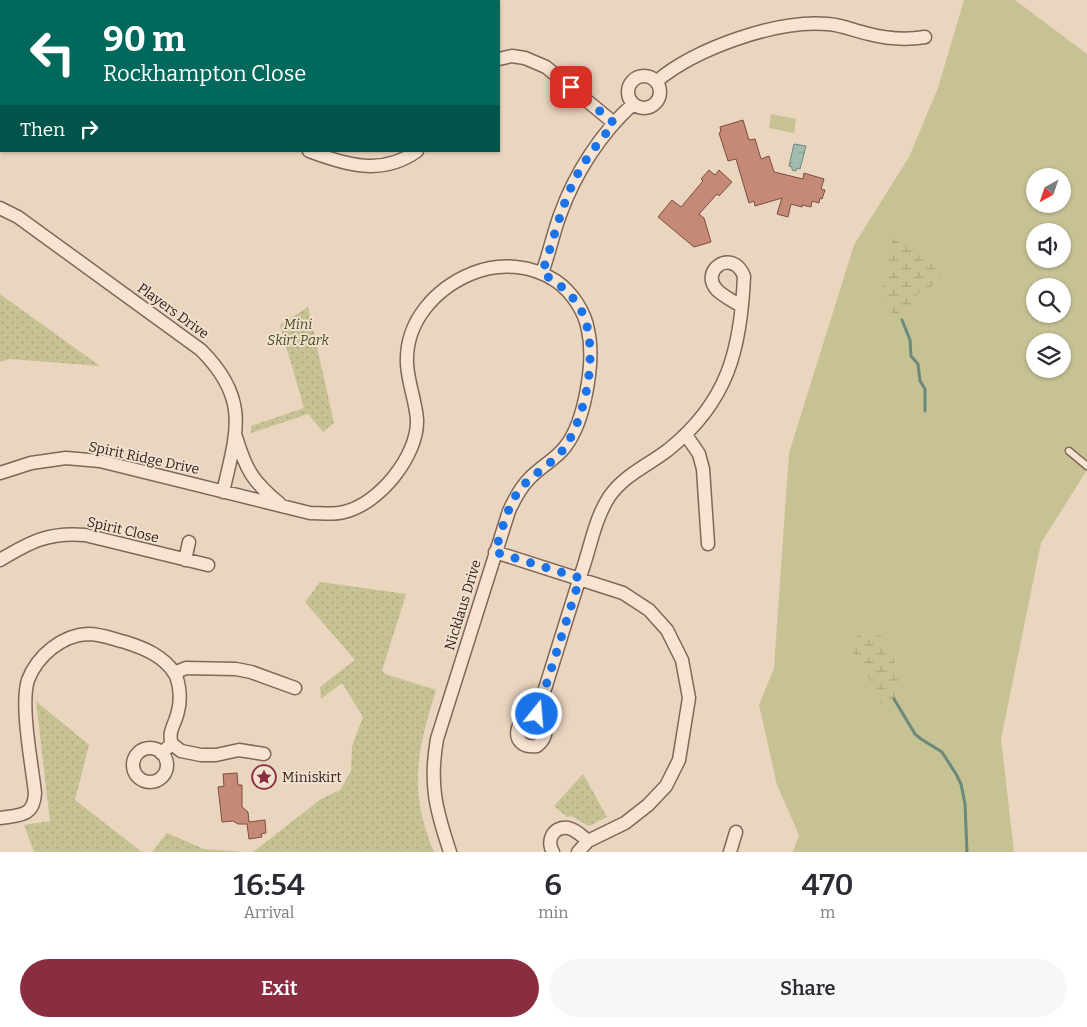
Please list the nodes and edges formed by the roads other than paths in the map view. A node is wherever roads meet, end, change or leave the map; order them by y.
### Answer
1 (925, 37) dead end
2 (500, 59) edge
3 (657, 81) junction
4 (633, 104) junction
5 (614, 123) junction
6 (314, 152) edge
7 (416, 152) edge
8 (330, 155) edge
9 (0, 208) edge
10 (542, 273) junction
11 (741, 306) dead end
12 (686, 435) junction
13 (236, 437) junction
14 (1069, 451) dead end
15 (1087, 466) edge
16 (0, 473) edge
17 (223, 492) junction
18 (283, 507) junction
19 (189, 542) dead end
20 (708, 544) dead end
21 (495, 552) junction
22 (0, 560) edge
23 (185, 560) junction
24 (208, 565) dead end
25 (580, 578) junction
26 (174, 673) junction
27 (295, 688) dead end
28 (537, 714) dead end
29 (172, 744) junction
30 (161, 753) dead end
31 (264, 754) dead end
32 (0, 818) edge
33 (736, 832) dead end
34 (588, 841) junction
35 (450, 852) edge
36 (553, 852) edge
37 (578, 852) edge
38 (730, 852) edge

1 - 3 street
2 - 5 street
3 - 4 street
3 - 4 street
4 - 5 street
5 - 10 street
6 - 8 street
7 - 8 street
9 - 13 street, Players Drive
10 - 18 street, Nicklaus Drive
10 - 21 street, Nicklaus Drive
11 - 12 street
12 - 20 street
12 - 25 street
13 - 17 street, Players Drive
13 - 18 street, Nicklaus Drive
14 - 15 lane
16 - 17 street, Spirit Ridge Drive
17 - 18 street, Nicklaus Drive
19 - 23 street
21 - 25 street
21 - 35 street, Nicklaus Drive
22 - 23 street, Spirit Close
23 - 24 street, Spirit Close
25 - 28 street
25 - 34 street
26 - 27 street
26 - 29 street
26 - 32 street
29 - 30 street
29 - 31 street
33 - 38 street
34 - 36 street
34 - 37 street

